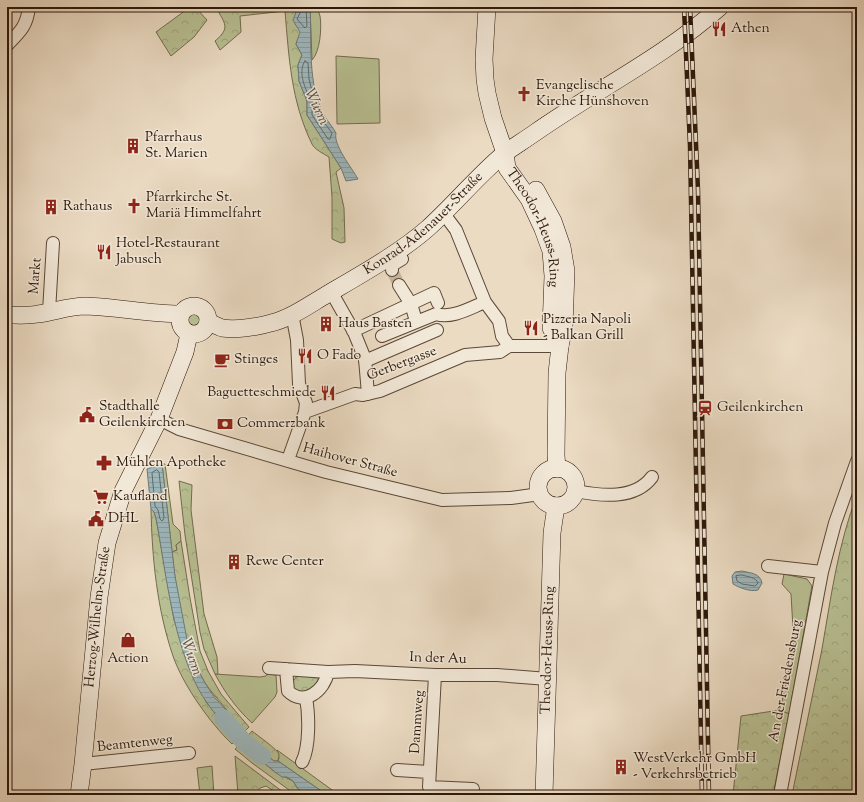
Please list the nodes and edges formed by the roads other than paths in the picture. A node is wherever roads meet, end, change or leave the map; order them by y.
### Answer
1 (29, 7) edge
2 (487, 7) edge
3 (720, 7) edge
4 (7, 46) edge
5 (505, 153) junction
6 (444, 214) junction
7 (53, 243) dead end
8 (399, 255) dead end
9 (392, 270) dead end
10 (399, 285) tunnel mouth
11 (333, 295) dead end
12 (486, 302) junction
13 (438, 303) dead end
14 (411, 304) junction
15 (49, 312) junction
16 (180, 314) junction
17 (7, 315) edge
18 (293, 318) dead end
19 (416, 321) junction
20 (208, 322) junction
21 (437, 330) dead end
22 (353, 331) junction
23 (189, 334) junction
24 (382, 336) dead end
25 (509, 346) junction
26 (560, 346) junction
27 (365, 362) junction
28 (368, 394) junction
29 (305, 412) junction
30 (159, 419) junction
31 (289, 457) dead end
32 (857, 461) edge
33 (557, 469) junction
34 (652, 477) dead end
35 (576, 491) junction
36 (540, 494) junction
37 (556, 506) junction
38 (768, 566) dead end
39 (822, 572) junction
40 (269, 668) dead end
41 (286, 669) junction
42 (328, 672) junction
43 (435, 675) junction
44 (548, 679) junction
45 (306, 698) junction
46 (189, 753) dead end
47 (302, 762) dead end
48 (83, 764) junction
49 (397, 770) dead end
50 (429, 772) junction
51 (473, 789) dead end
52 (79, 795) edge
53 (544, 795) edge
54 (780, 795) edge

1 - 4 street
2 - 5 main road
3 - 5 main road, Konrad-Adenauer-Straße
5 - 6 main road, Konrad-Adenauer-Straße
5 - 26 main road, Theodor-Heuss-Ring
6 - 12 street
6 - 20 main road, Konrad-Adenauer-Straße
7 - 15 street, Markt
8 - 9 street, Konrad-Adenauer-Straße
10 - 14 street
11 - 22 street
12 - 19 street
12 - 25 street
13 - 14 street
14 - 19 street
14 - 22 street
15 - 16 main road
15 - 17 main road
16 - 20 main road
16 - 23 main road
18 - 29 street
19 - 24 street
20 - 23 main road
21 - 27 street
22 - 27 street
23 - 30 main road, Herzog-Wilhelm-Straße
25 - 26 street
25 - 28 street, Gerbergasse
26 - 33 main road, Theodor-Heuss-Ring
27 - 28 street
28 - 29 street, Gerbergasse
29 - 31 street
30 - 36 street, Haihover Straße
30 - 48 main road, Herzog-Wilhelm-Straße
32 - 39 street, An der Friedensburg
33 - 35 main road
33 - 36 main road
34 - 35 street
35 - 37 main road
36 - 37 main road
37 - 44 main road, Theodor-Heuss-Ring
38 - 39 street
39 - 54 street, An der Friedensburg
40 - 41 street, In der Au
41 - 42 street, In der Au
41 - 45 street
42 - 43 street, In der Au
42 - 45 street
43 - 44 street, In der Au
43 - 50 street, Dammweg
44 - 53 main road, Theodor-Heuss-Ring
45 - 47 street
46 - 48 street, Beamtenweg
48 - 52 main road, Herzog-Wilhelm-Straße
49 - 50 street, Dammweg
50 - 51 street, Dammweg

